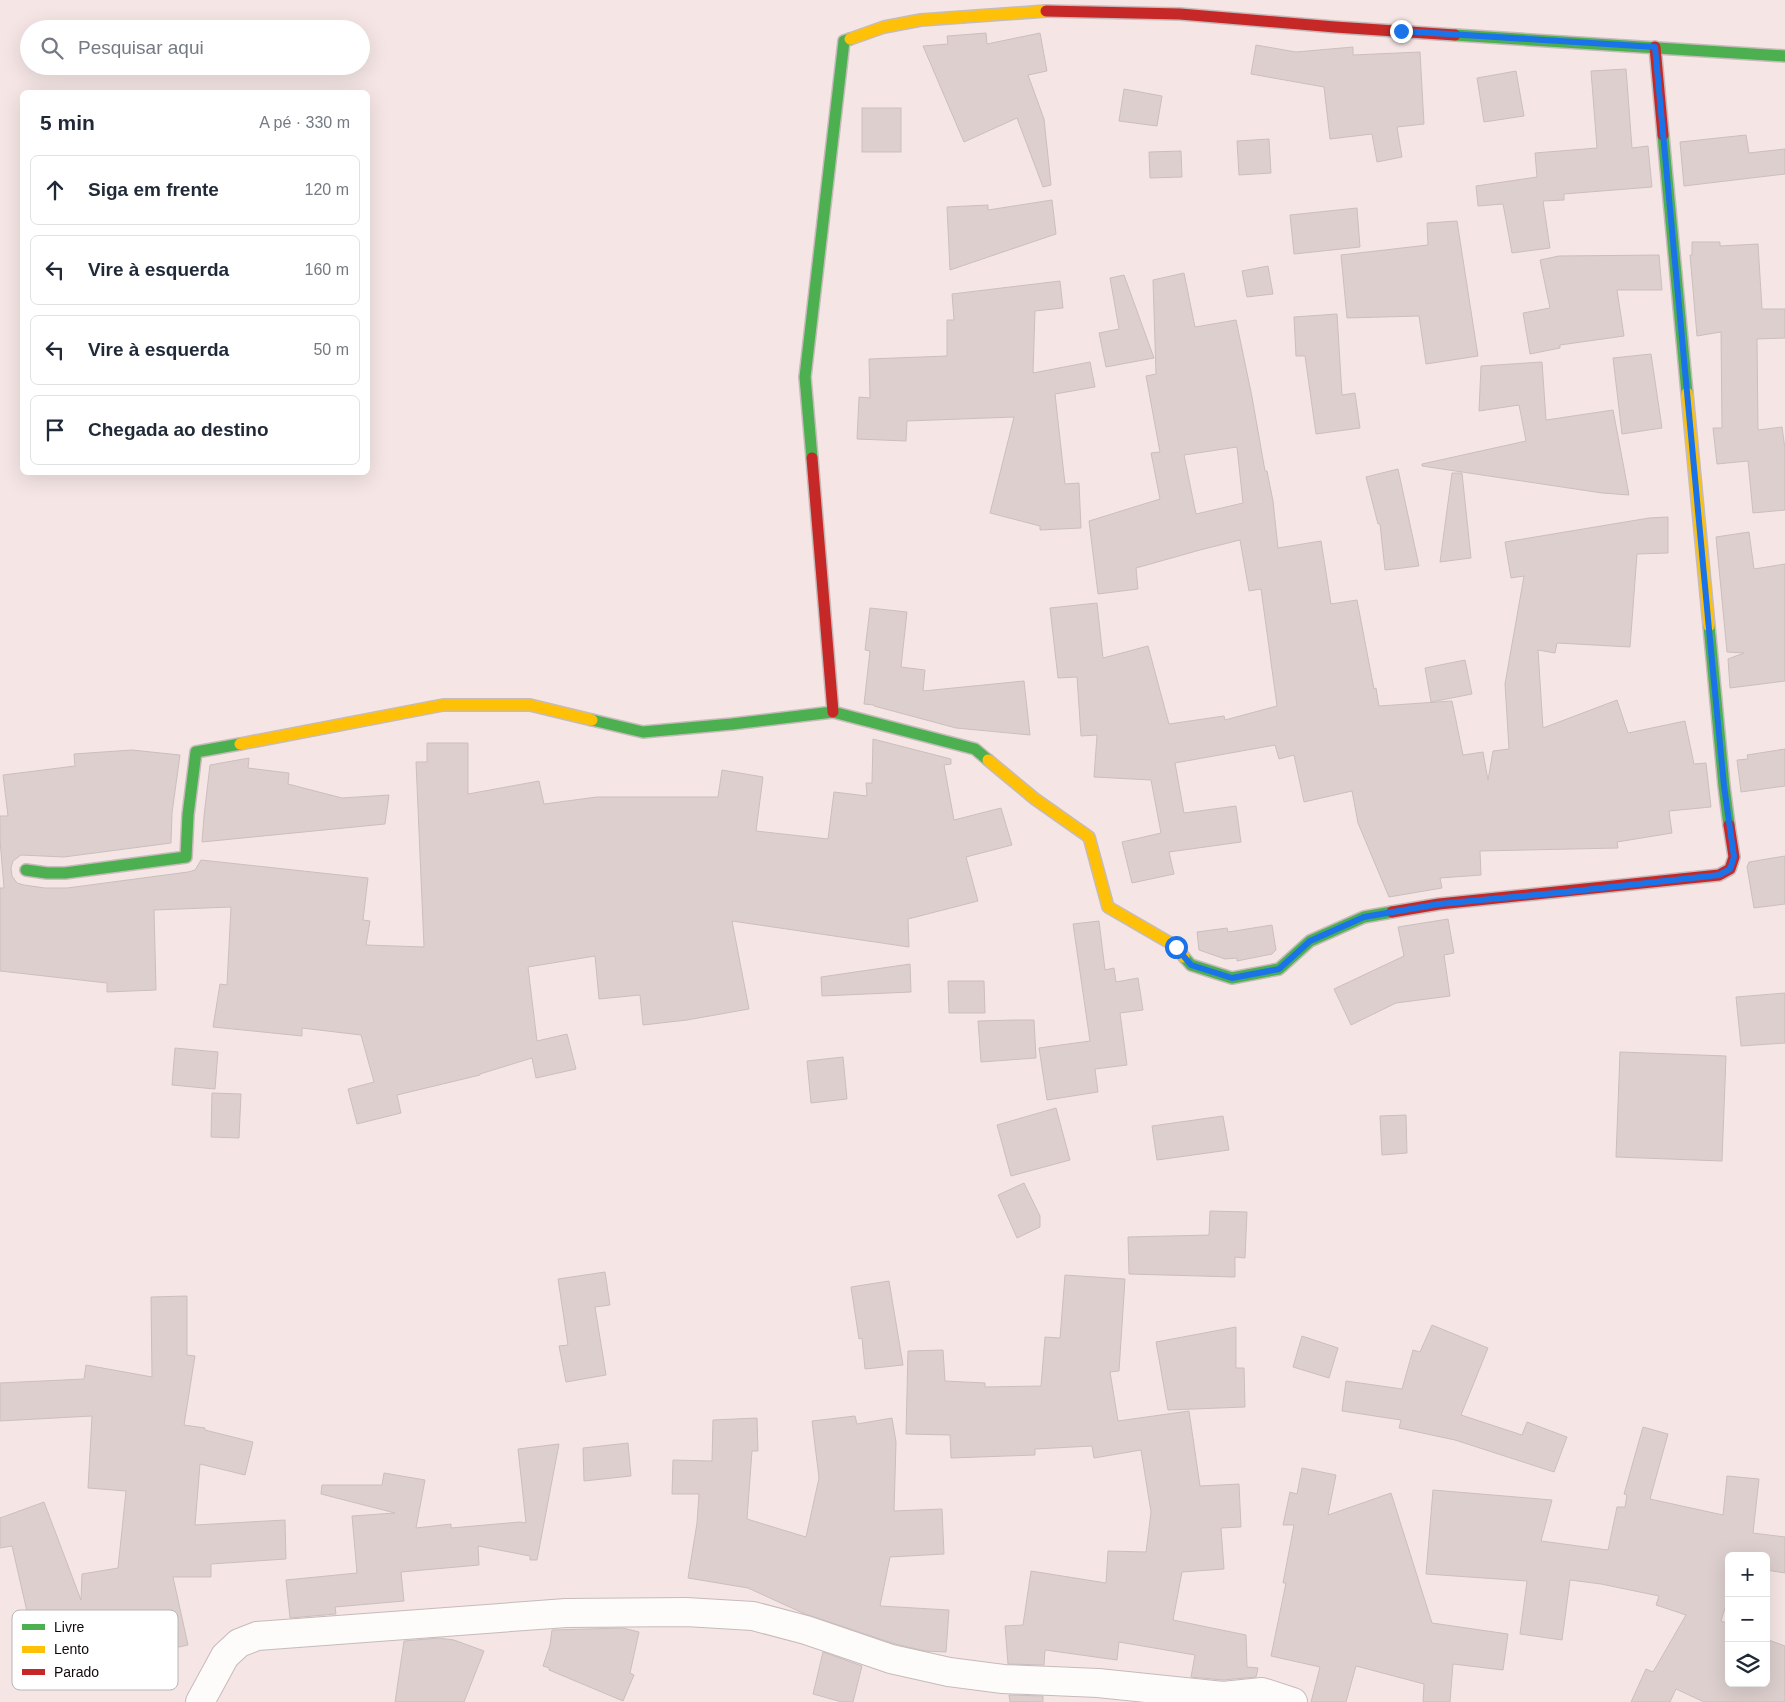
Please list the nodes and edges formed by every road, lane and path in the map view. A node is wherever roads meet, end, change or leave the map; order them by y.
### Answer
1 (1655, 47) junction
2 (1785, 56) edge
3 (833, 712) junction
4 (26, 870) dead end
5 (1259, 1697) edge
6 (200, 1702) edge
7 (1293, 1702) edge

1 - 2 street
1 - 3 street
1 - 3 street
3 - 4 street
5 - 6 street
5 - 7 street

